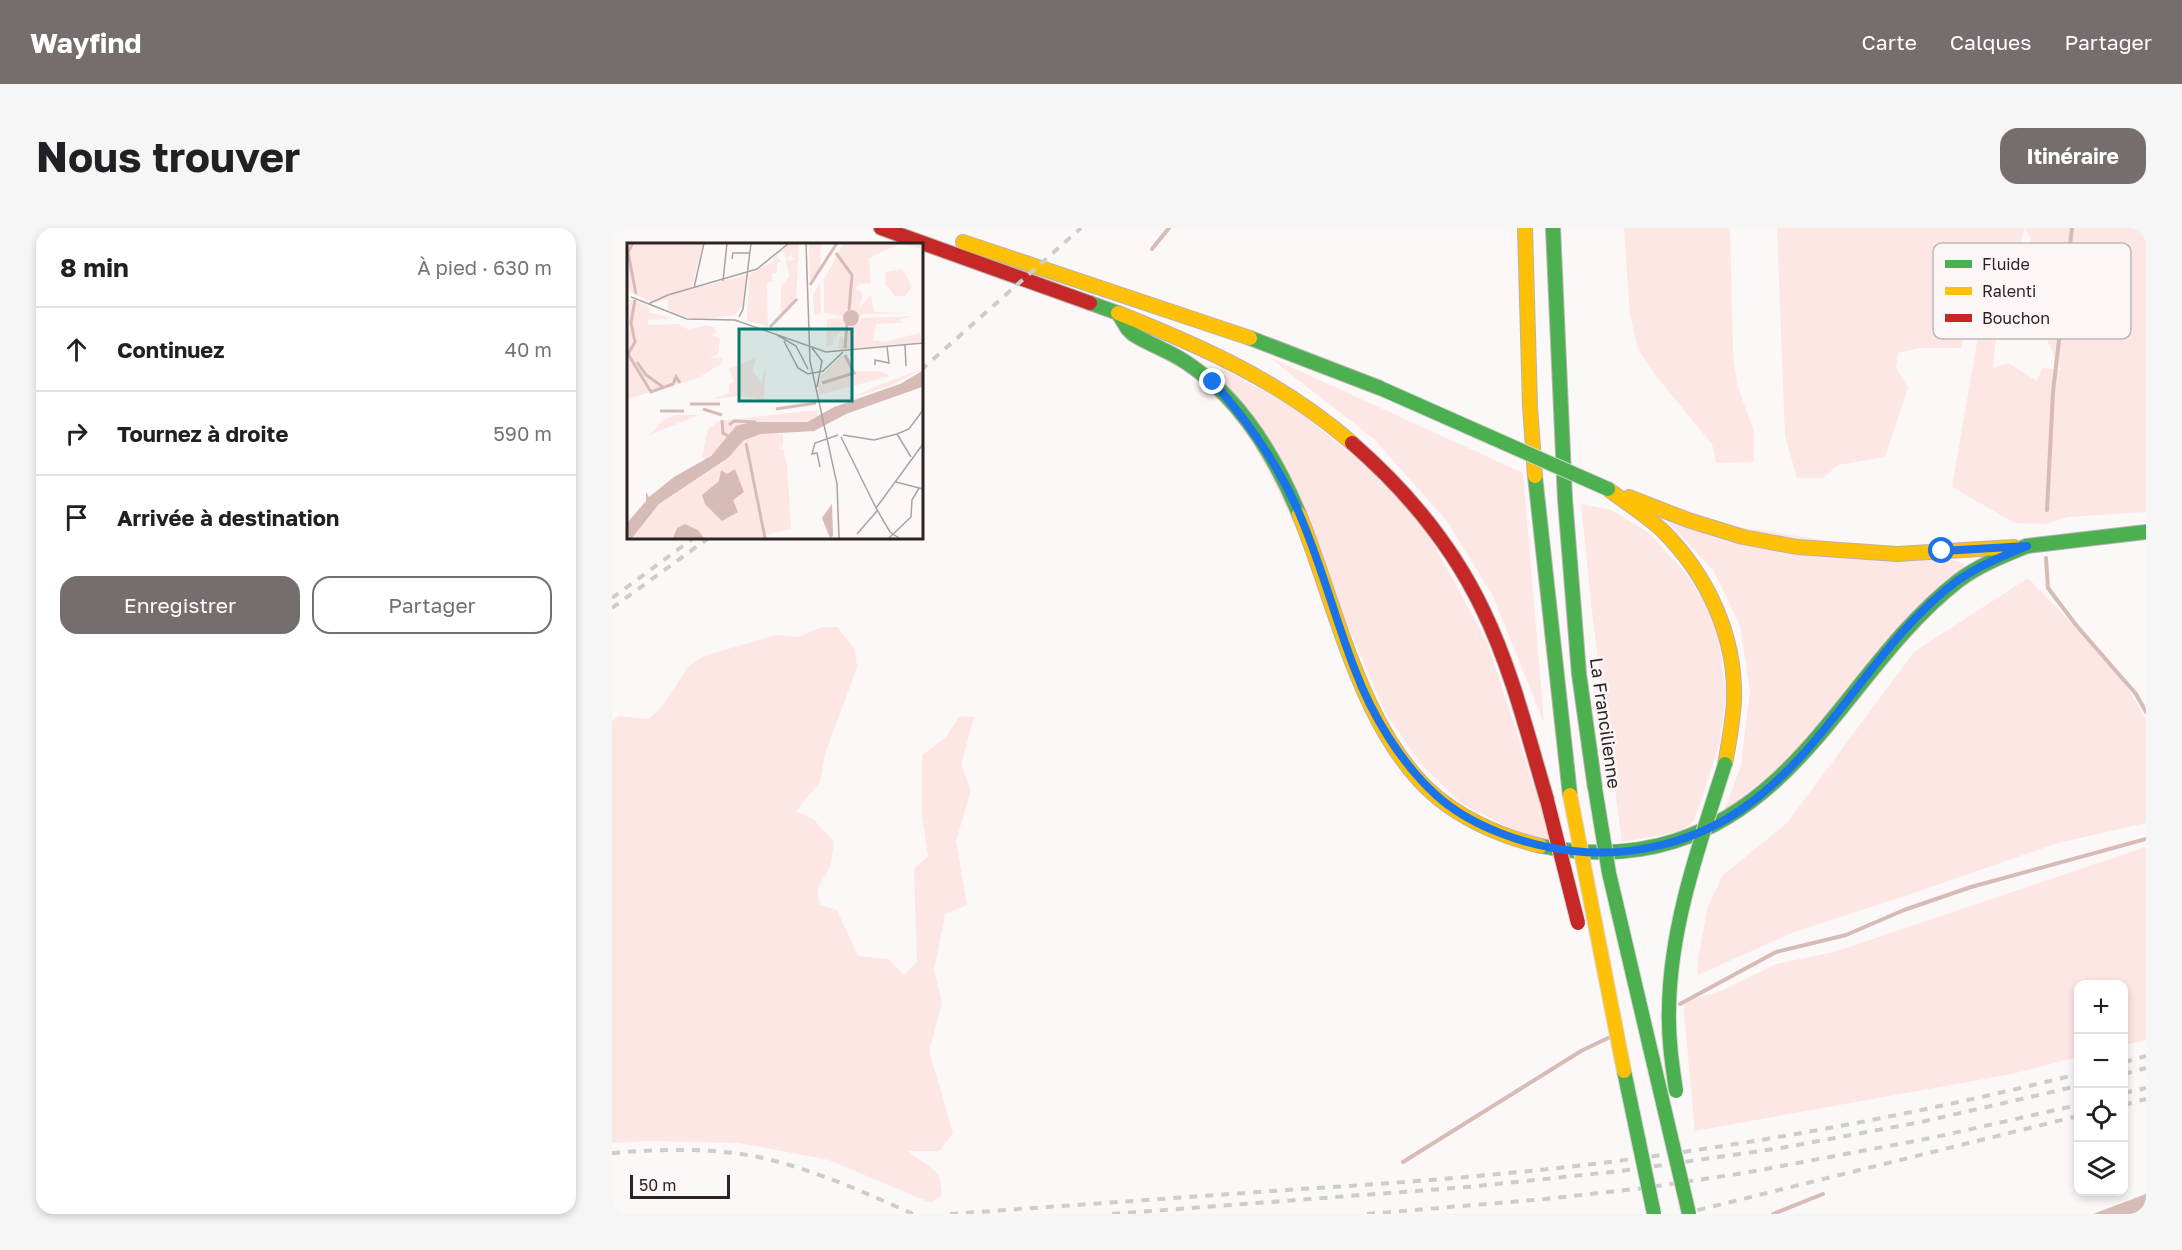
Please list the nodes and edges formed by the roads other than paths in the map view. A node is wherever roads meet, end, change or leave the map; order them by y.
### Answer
1 (881, 228) edge
2 (920, 228) edge
3 (1525, 228) edge
4 (1552, 228) edge
5 (1118, 313) junction
6 (1608, 489) junction
7 (2146, 532) edge
8 (2027, 546) junction
9 (1580, 934) dead end
10 (1594, 990) dead end
11 (1615, 1030) junction
12 (1680, 1105) dead end
13 (1684, 1128) dead end
14 (1677, 1160) junction
15 (1654, 1214) edge
16 (1689, 1214) edge

1 - 5 main road
2 - 6 main road, bridge
3 - 11 main road, bridge
4 - 14 main road, La Francilienne, bridge
5 - 8 main road
5 - 9 main road, bridge
6 - 8 main road
6 - 12 main road, bridge
7 - 8 main road
10 - 11 main road
11 - 15 main road, bridge
13 - 14 main road
14 - 16 main road, La Francilienne, bridge

